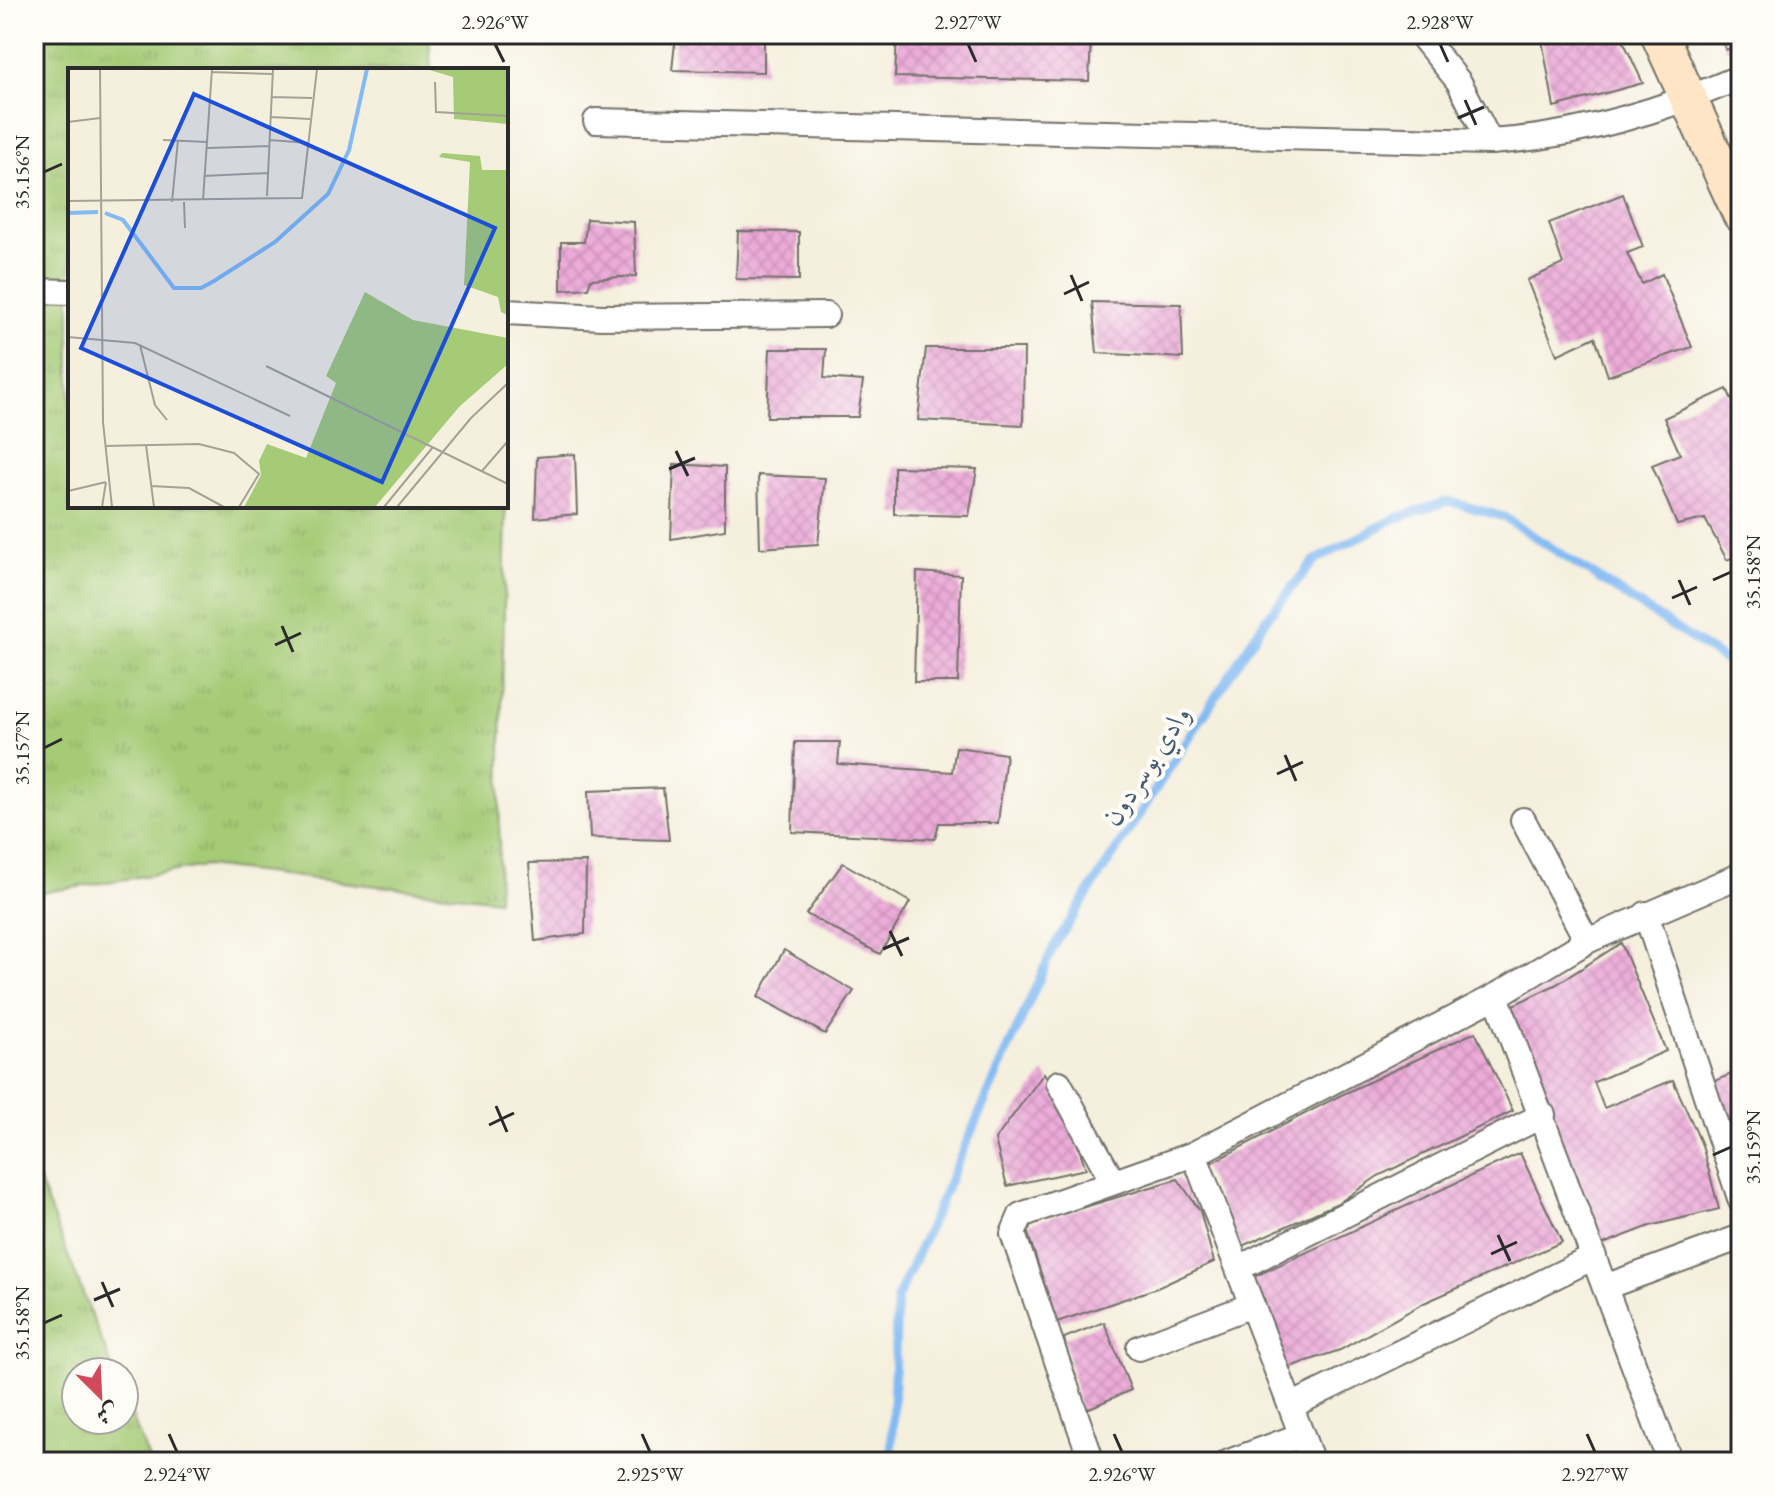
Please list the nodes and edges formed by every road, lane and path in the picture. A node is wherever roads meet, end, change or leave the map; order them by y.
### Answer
1 (1420, 34) edge
2 (1659, 34) edge
3 (1741, 77) edge
4 (1688, 100) junction
5 (596, 121) dead end
6 (1490, 142) junction
7 (1741, 214) edge
8 (34, 291) edge
9 (68, 292) edge
10 (508, 312) edge
11 (826, 315) dead end
12 (1523, 820) dead end
13 (1741, 875) edge
14 (1646, 914) junction
15 (1587, 941) junction
16 (1496, 996) junction
17 (1059, 1083) dead end
18 (1543, 1115) junction
19 (1194, 1154) junction
20 (1113, 1182) junction
21 (1741, 1201) edge
22 (1741, 1237) edge
23 (1594, 1257) junction
24 (1239, 1268) junction
25 (1605, 1287) junction
26 (1252, 1305) junction
27 (1139, 1348) dead end
28 (1291, 1406) junction
29 (1302, 1435) junction
30 (1092, 1462) edge
31 (1229, 1462) edge
32 (1312, 1462) edge
33 (1670, 1462) edge

1 - 6 street
2 - 4 main road
3 - 4 street
4 - 6 street
4 - 7 main road
5 - 6 street
8 - 9 street
10 - 11 street
12 - 15 street
13 - 14 street
14 - 15 street
14 - 21 street
15 - 16 street
16 - 18 street
16 - 19 street
17 - 20 street
18 - 23 street
18 - 24 street
19 - 20 street
19 - 24 street
20 - 30 street
22 - 25 street
23 - 25 street
23 - 28 street
24 - 26 street
25 - 33 street
26 - 27 street
26 - 28 street
28 - 29 street
29 - 31 street
29 - 32 street

